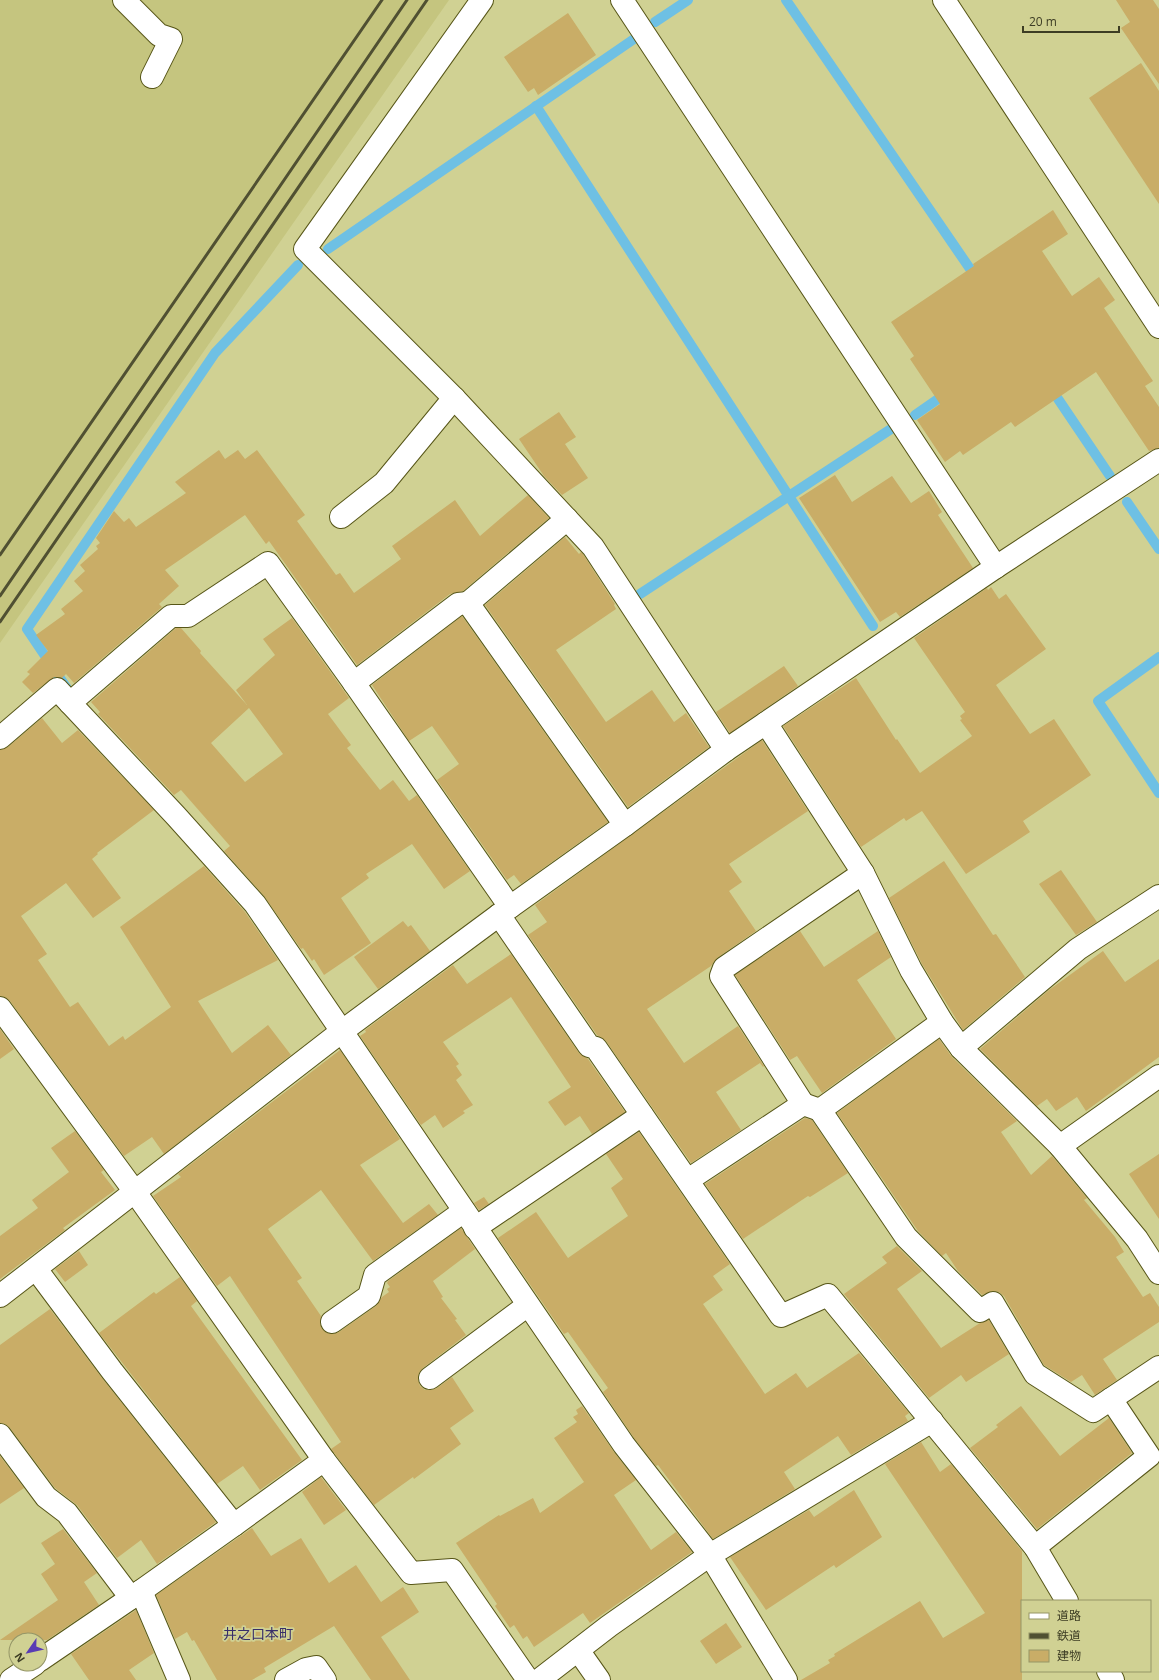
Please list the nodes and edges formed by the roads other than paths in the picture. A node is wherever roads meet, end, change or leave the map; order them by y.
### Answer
1 (124, 0) edge
2 (482, 0) edge
3 (622, 0) edge
4 (944, 0) edge
5 (152, 77) dead end
6 (1159, 327) edge
7 (454, 398) junction
8 (1159, 460) edge
9 (341, 517) dead end
10 (567, 519) junction
11 (996, 567) junction
12 (468, 603) junction
13 (354, 683) junction
14 (70, 703) junction
15 (766, 723) junction
16 (0, 738) edge
17 (726, 750) junction
18 (625, 825) junction
19 (863, 874) junction
20 (1159, 896) edge
21 (504, 911) junction
22 (0, 1008) edge
23 (942, 1022) junction
24 (341, 1032) junction
25 (961, 1048) junction
26 (1159, 1076) edge
27 (811, 1107) junction
28 (642, 1115) junction
29 (1060, 1146) junction
30 (688, 1180) junction
31 (135, 1192) junction
32 (469, 1219) junction
33 (36, 1269) junction
34 (1159, 1273) edge
35 (0, 1296) edge
36 (528, 1305) junction
37 (332, 1322) dead end
38 (1159, 1367) edge
39 (430, 1378) dead end
40 (1112, 1399) junction
41 (932, 1421) junction
42 (0, 1435) edge
43 (324, 1460) junction
44 (234, 1525) junction
45 (1035, 1547) junction
46 (710, 1555) junction
47 (136, 1595) junction
48 (1066, 1600) edge
49 (578, 1650) junction
50 (48, 1655) edge
51 (23, 1672) edge
52 (11, 1680) edge
53 (179, 1680) edge
54 (286, 1680) edge
55 (325, 1680) edge
56 (528, 1680) edge
57 (539, 1680) edge
58 (599, 1680) edge
59 (786, 1680) edge

1 - 5 street
2 - 7 street
3 - 11 street
4 - 6 street
7 - 9 street
7 - 10 street
8 - 11 street
10 - 12 street
10 - 17 street
11 - 15 street
12 - 13 street
12 - 18 street
13 - 14 street
13 - 21 street
14 - 16 street
14 - 24 street
15 - 17 street
15 - 19 street
17 - 18 street
18 - 21 street
19 - 23 street
19 - 27 street
20 - 25 street
21 - 24 street
21 - 28 street
22 - 31 street
23 - 25 street
23 - 27 street
24 - 31 street
24 - 32 street
25 - 29 street
26 - 29 street
27 - 30 street
27 - 40 street
28 - 30 street
28 - 32 street
29 - 34 street
30 - 41 street
31 - 33 street
31 - 43 street
32 - 36 street
32 - 37 street
33 - 35 street
33 - 44 street
36 - 39 street
36 - 46 street
38 - 40 street
40 - 45 street
41 - 45 street
41 - 46 street
42 - 47 street
43 - 44 street
43 - 56 street
44 - 47 street
45 - 48 street
46 - 49 street
46 - 59 street
47 - 50 street
47 - 53 street
49 - 57 street
49 - 58 street
51 - 52 street
54 - 55 street

